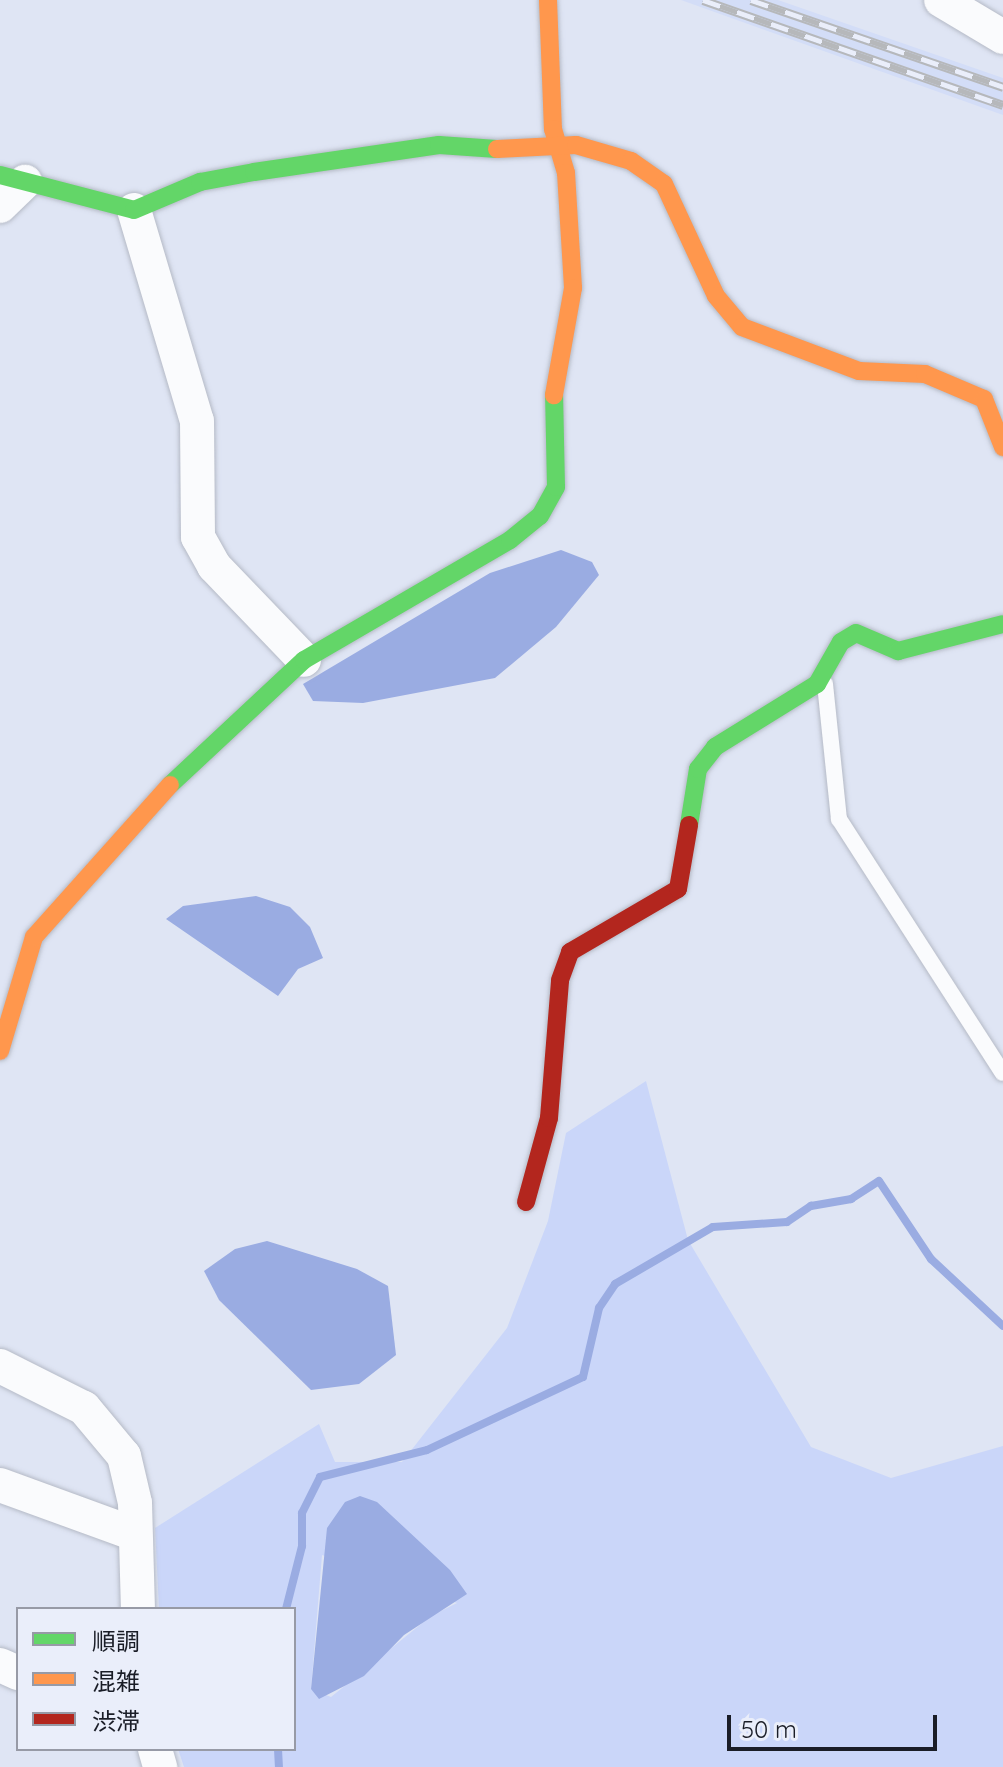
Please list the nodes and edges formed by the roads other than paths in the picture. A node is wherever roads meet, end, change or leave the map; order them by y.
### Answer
1 (548, 0) edge
2 (941, 0) edge
3 (1003, 37) edge
4 (558, 146) junction
5 (13, 178) edge
6 (0, 206) edge
7 (134, 210) junction
8 (1003, 447) edge
9 (1003, 624) edge
10 (304, 660) junction
11 (823, 674) junction
12 (0, 1051) edge
13 (1003, 1073) edge
14 (526, 1202) dead end
15 (0, 1366) edge
16 (0, 1485) edge
17 (132, 1533) junction
18 (138, 1607) edge

1 - 4 street
2 - 3 street
4 - 7 street
4 - 8 street
4 - 10 street
5 - 6 street
5 - 7 street
7 - 10 street
9 - 11 street
10 - 12 street
11 - 13 lane
11 - 14 street
15 - 17 street
16 - 17 street
17 - 18 street

